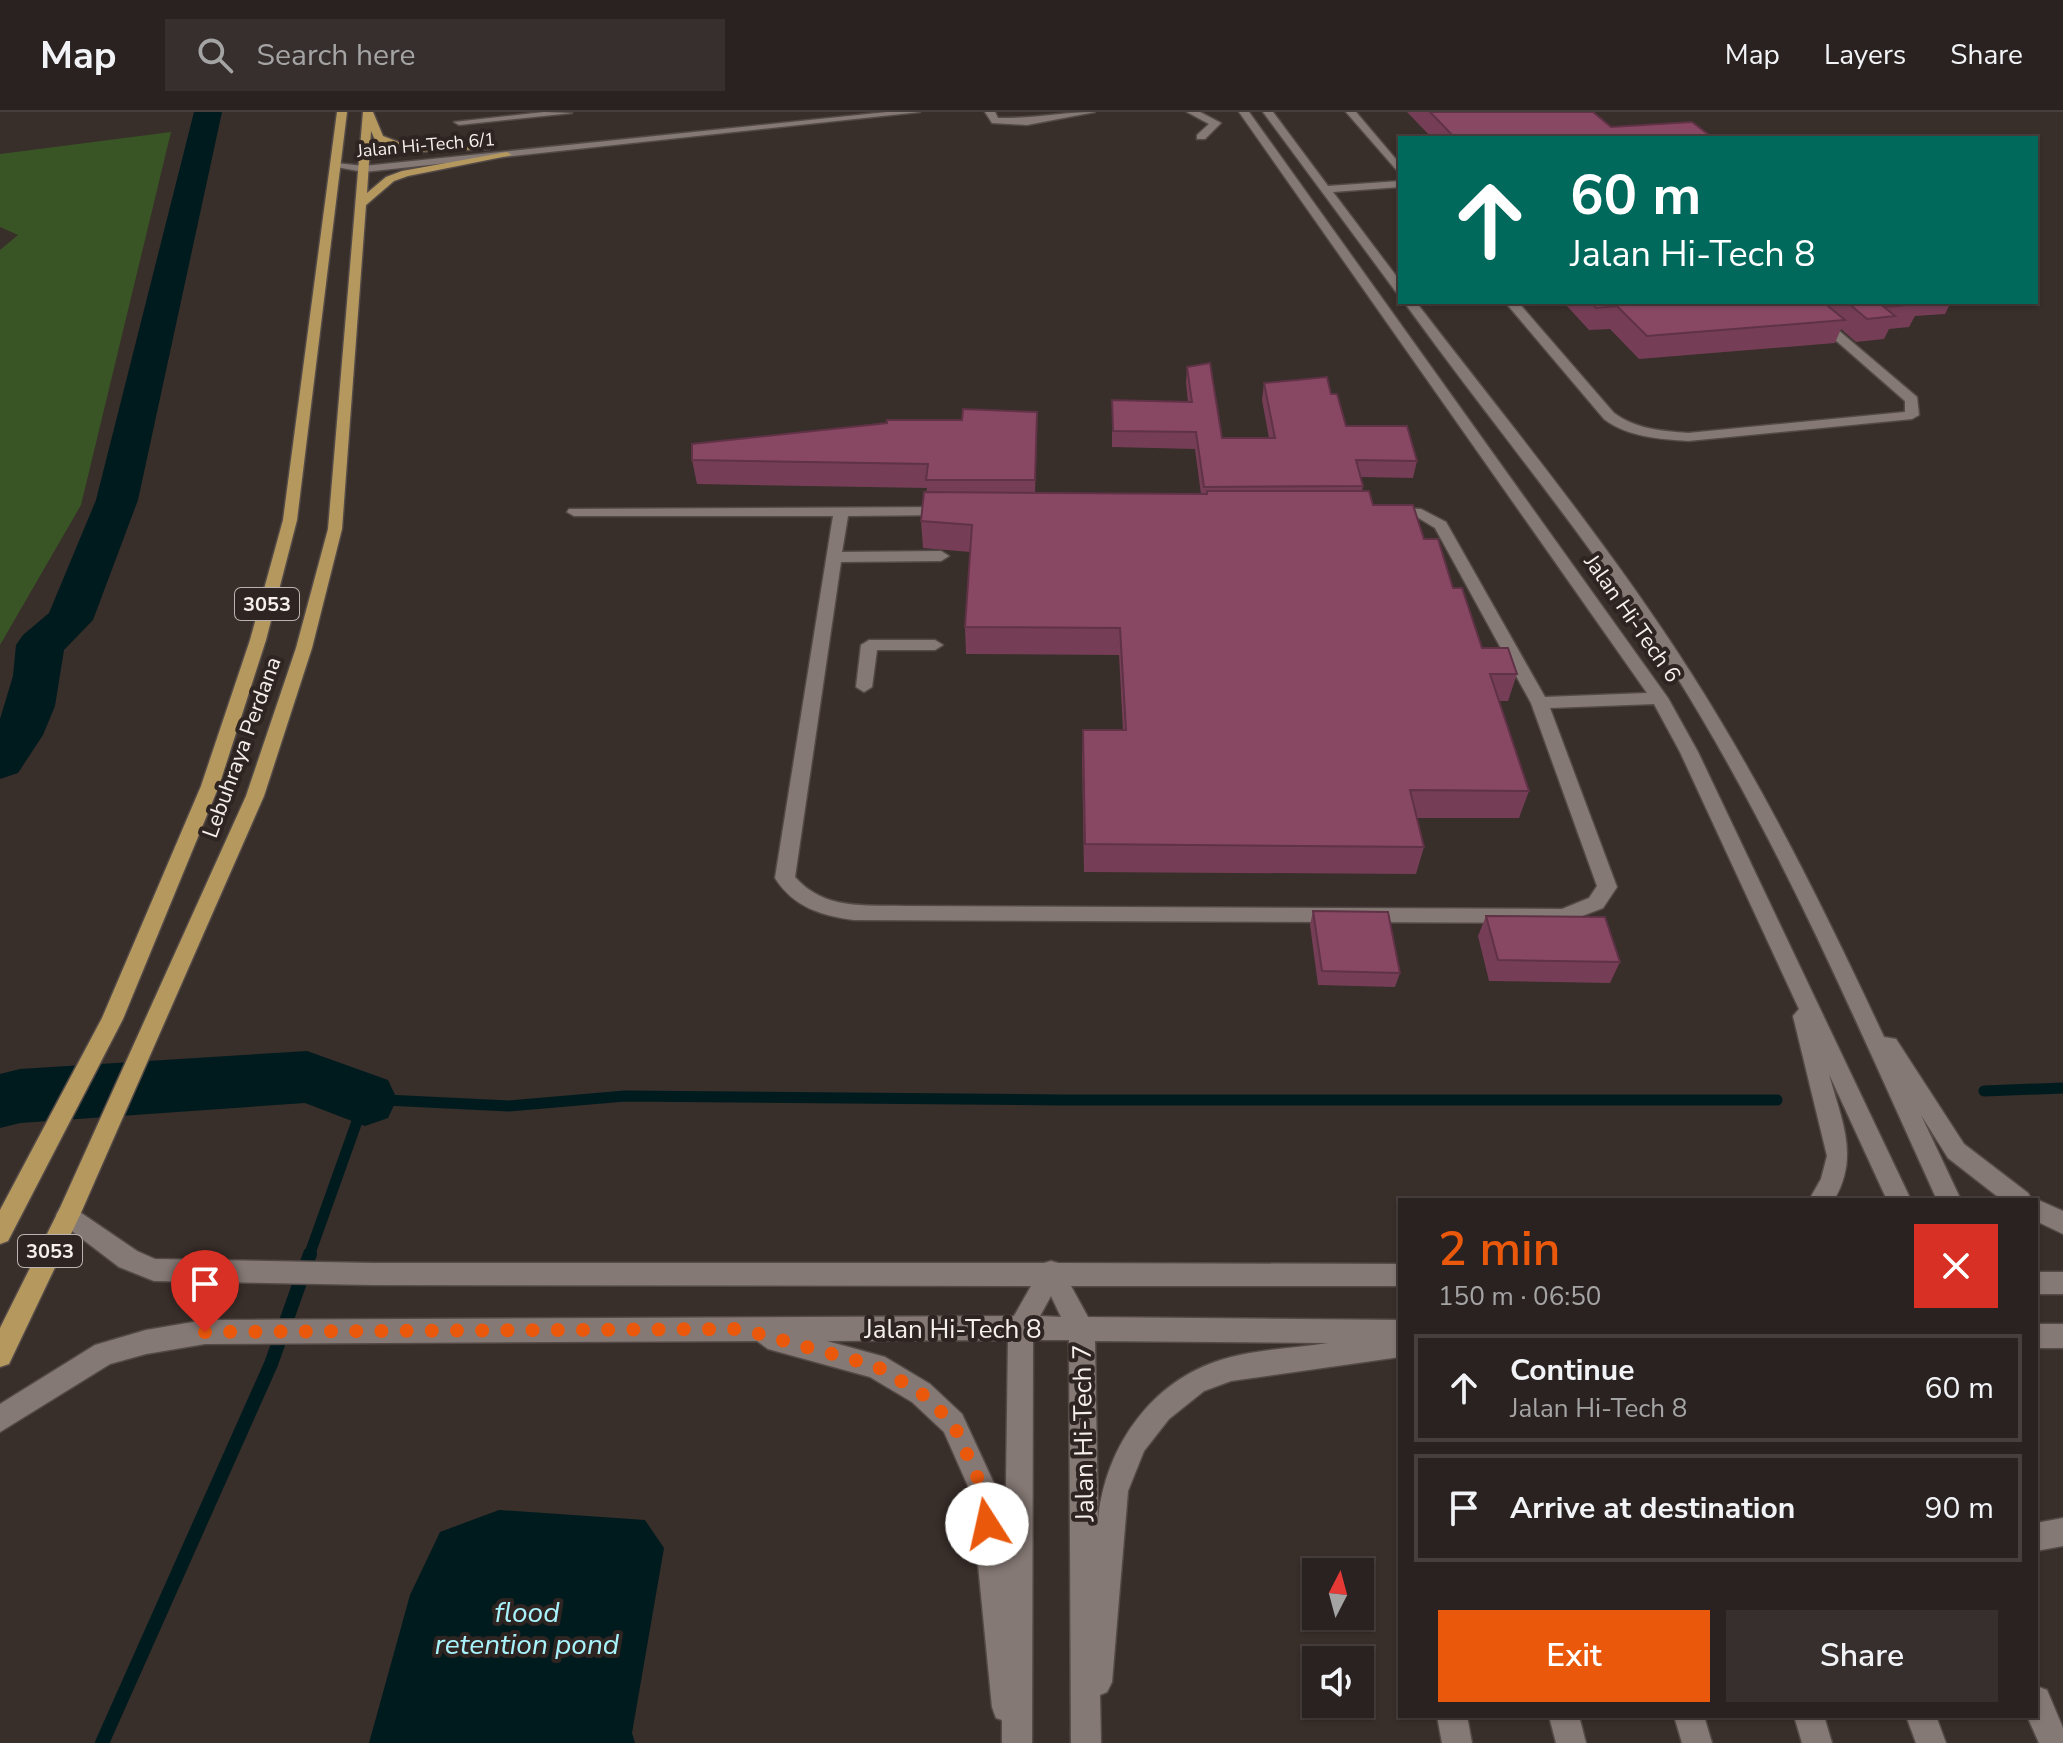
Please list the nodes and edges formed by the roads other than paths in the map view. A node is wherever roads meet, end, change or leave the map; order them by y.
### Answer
1 (342, 112) edge
2 (369, 112) edge
3 (567, 112) edge
4 (827, 112) edge
5 (915, 112) edge
6 (990, 112) edge
7 (1090, 112) edge
8 (1192, 112) edge
9 (1234, 112) edge
10 (1244, 112) edge
11 (1268, 112) edge
12 (1351, 112) edge
13 (459, 122) dead end
14 (572, 125) dead end
15 (1201, 137) dead end
16 (1262, 138) junction
17 (506, 150) junction
18 (365, 164) junction
19 (336, 166) junction
20 (1398, 169) edge
21 (1398, 184) edge
22 (1325, 189) junction
23 (359, 205) junction
24 (1398, 286) edge
25 (1411, 304) edge
26 (1513, 304) edge
27 (1800, 304) edge
28 (1373, 510) edge
29 (966, 511) edge
30 (574, 512) dead end
31 (841, 512) junction
32 (941, 556) dead end
33 (834, 557) junction
34 (935, 645) dead end
35 (864, 687) dead end
36 (1659, 698) junction
37 (1540, 703) junction
38 (1793, 970) junction
39 (1843, 974) junction
40 (1822, 1198) edge
41 (1898, 1198) edge
42 (1948, 1198) edge
43 (2017, 1198) edge
44 (2038, 1210) edge
45 (68, 1215) junction
46 (2063, 1223) edge
47 (0, 1233) edge
48 (1051, 1272) junction
49 (1398, 1275) edge
50 (2038, 1283) edge
51 (2063, 1283) edge
52 (1021, 1328) junction
53 (741, 1329) junction
54 (1082, 1331) junction
55 (1398, 1332) edge
56 (2038, 1336) edge
57 (2063, 1336) edge
58 (1398, 1345) edge
59 (0, 1355) edge
60 (0, 1419) edge
61 (2063, 1532) edge
62 (2038, 1537) edge
63 (2038, 1706) edge
64 (1452, 1718) edge
65 (1565, 1718) edge
66 (1690, 1718) edge
67 (1810, 1718) edge
68 (1922, 1718) edge
69 (1010, 1743) edge
70 (1017, 1743) edge
71 (1089, 1743) edge
72 (1457, 1743) edge
73 (1571, 1743) edge
74 (1697, 1743) edge
75 (1817, 1743) edge
76 (1931, 1743) edge
77 (2054, 1743) edge

1 - 19 main road, Lebuhraya Perdana / 3053
2 - 17 main road
2 - 18 main road, Lebuhraya Perdana / 3053
3 - 13 street
3 - 14 street
4 - 17 street, Jalan Hi-Tech 6/1
5 - 17 street, Jalan Hi-Tech 6/1
6 - 7 street
8 - 15 street
9 - 16 street
10 - 16 street, Jalan Hi-Tech 6
11 - 22 street
12 - 20 street
16 - 36 street, Jalan Hi-Tech 6
17 - 18 street, Jalan Hi-Tech 6/1
17 - 23 main road
18 - 19 street, Jalan Hi-Tech 6/1
18 - 23 main road, Lebuhraya Perdana / 3053
19 - 47 main road, Lebuhraya Perdana / 3053
21 - 22 street
22 - 24 street
23 - 45 main road, Lebuhraya Perdana / 3053
25 - 39 street, Jalan Hi-Tech 6
26 - 27 street
28 - 37 street
29 - 31 street
30 - 31 street
31 - 33 street
32 - 33 street
33 - 37 street
34 - 35 street
36 - 37 street
36 - 38 street, Jalan Hi-Tech 6
38 - 40 street
38 - 41 street, Jalan Hi-Tech 6
39 - 42 street, Jalan Hi-Tech 6
39 - 43 street
44 - 46 street
45 - 48 street
45 - 59 main road, Lebuhraya Perdana / 3053
48 - 49 street
48 - 52 street
48 - 54 street, Jalan Hi-Tech 7
50 - 51 street
52 - 53 street, Jalan Hi-Tech 8
52 - 54 street, Jalan Hi-Tech 8
52 - 70 street
53 - 60 street, Jalan Hi-Tech 8
53 - 69 street
54 - 55 street, Jalan Hi-Tech 8
54 - 71 street, Jalan Hi-Tech 7
56 - 57 street
58 - 71 street
61 - 62 street
63 - 77 street
64 - 72 street
65 - 73 street
66 - 74 street
67 - 75 street
68 - 76 street

